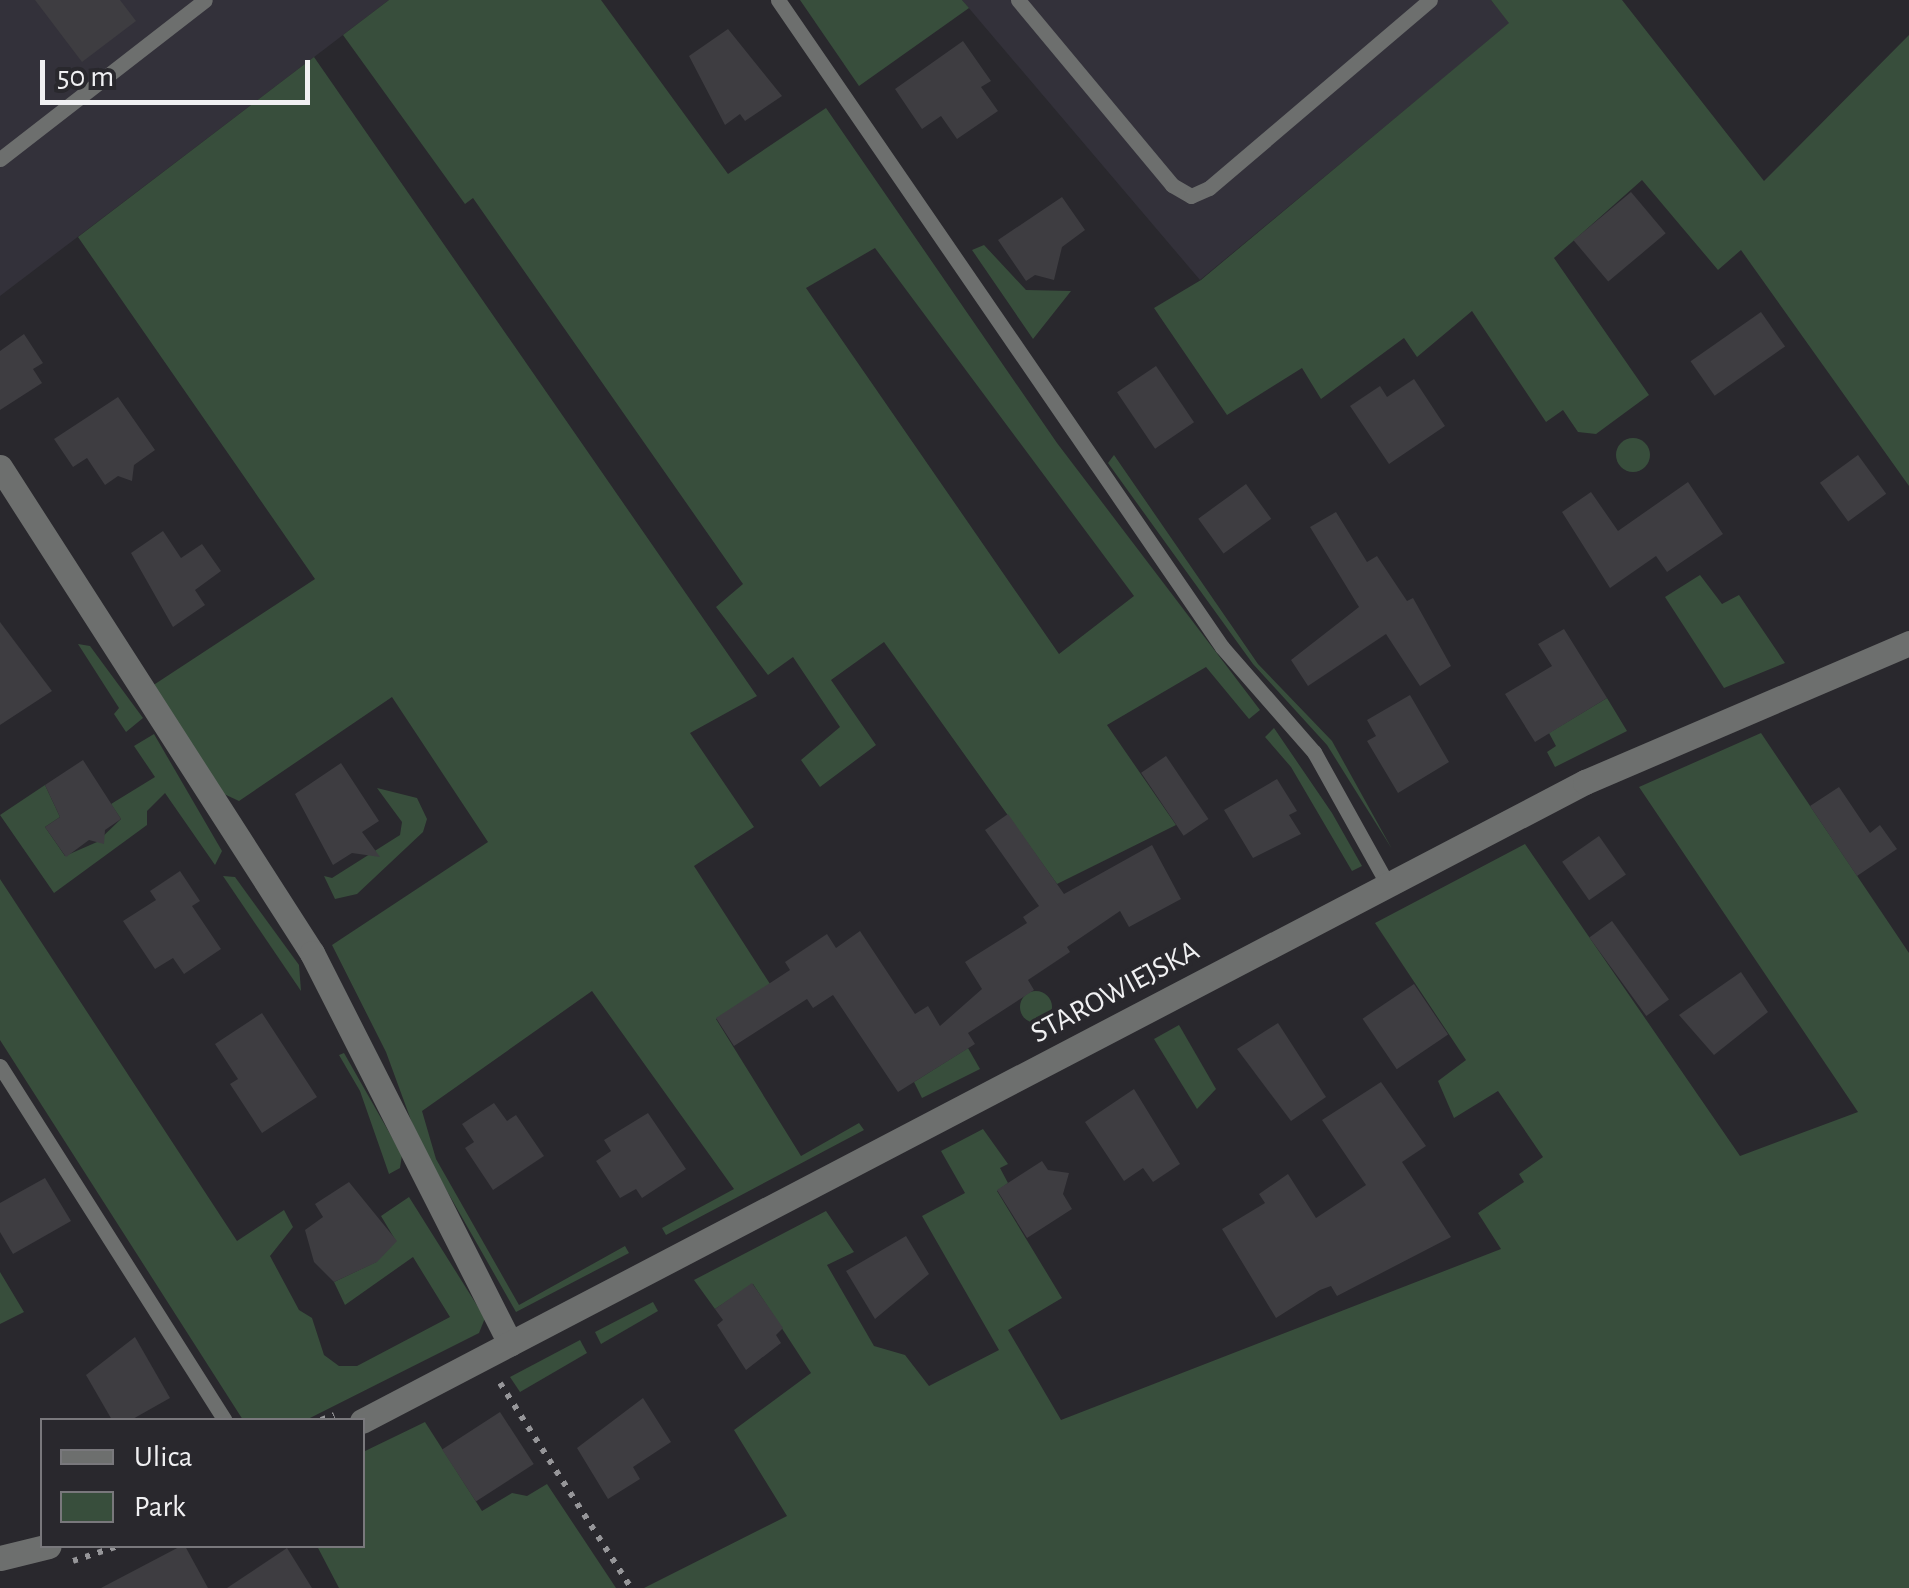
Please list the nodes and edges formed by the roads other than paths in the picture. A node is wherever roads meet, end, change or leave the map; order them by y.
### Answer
1 (205, 0) edge
2 (778, 0) edge
3 (1018, 0) edge
4 (1430, 0) edge
5 (0, 160) edge
6 (0, 468) edge
7 (1909, 642) edge
8 (1388, 885) junction
9 (0, 1066) edge
10 (510, 1344) junction
11 (225, 1418) edge
12 (365, 1419) edge
13 (41, 1548) edge
14 (0, 1558) edge

1 - 5 lane
2 - 8 lane
3 - 4 lane
6 - 10 street
7 - 8 street, STAROWIEJSKA
8 - 10 street, STAROWIEJSKA
9 - 11 lane
10 - 12 street, STAROWIEJSKA
13 - 14 street

